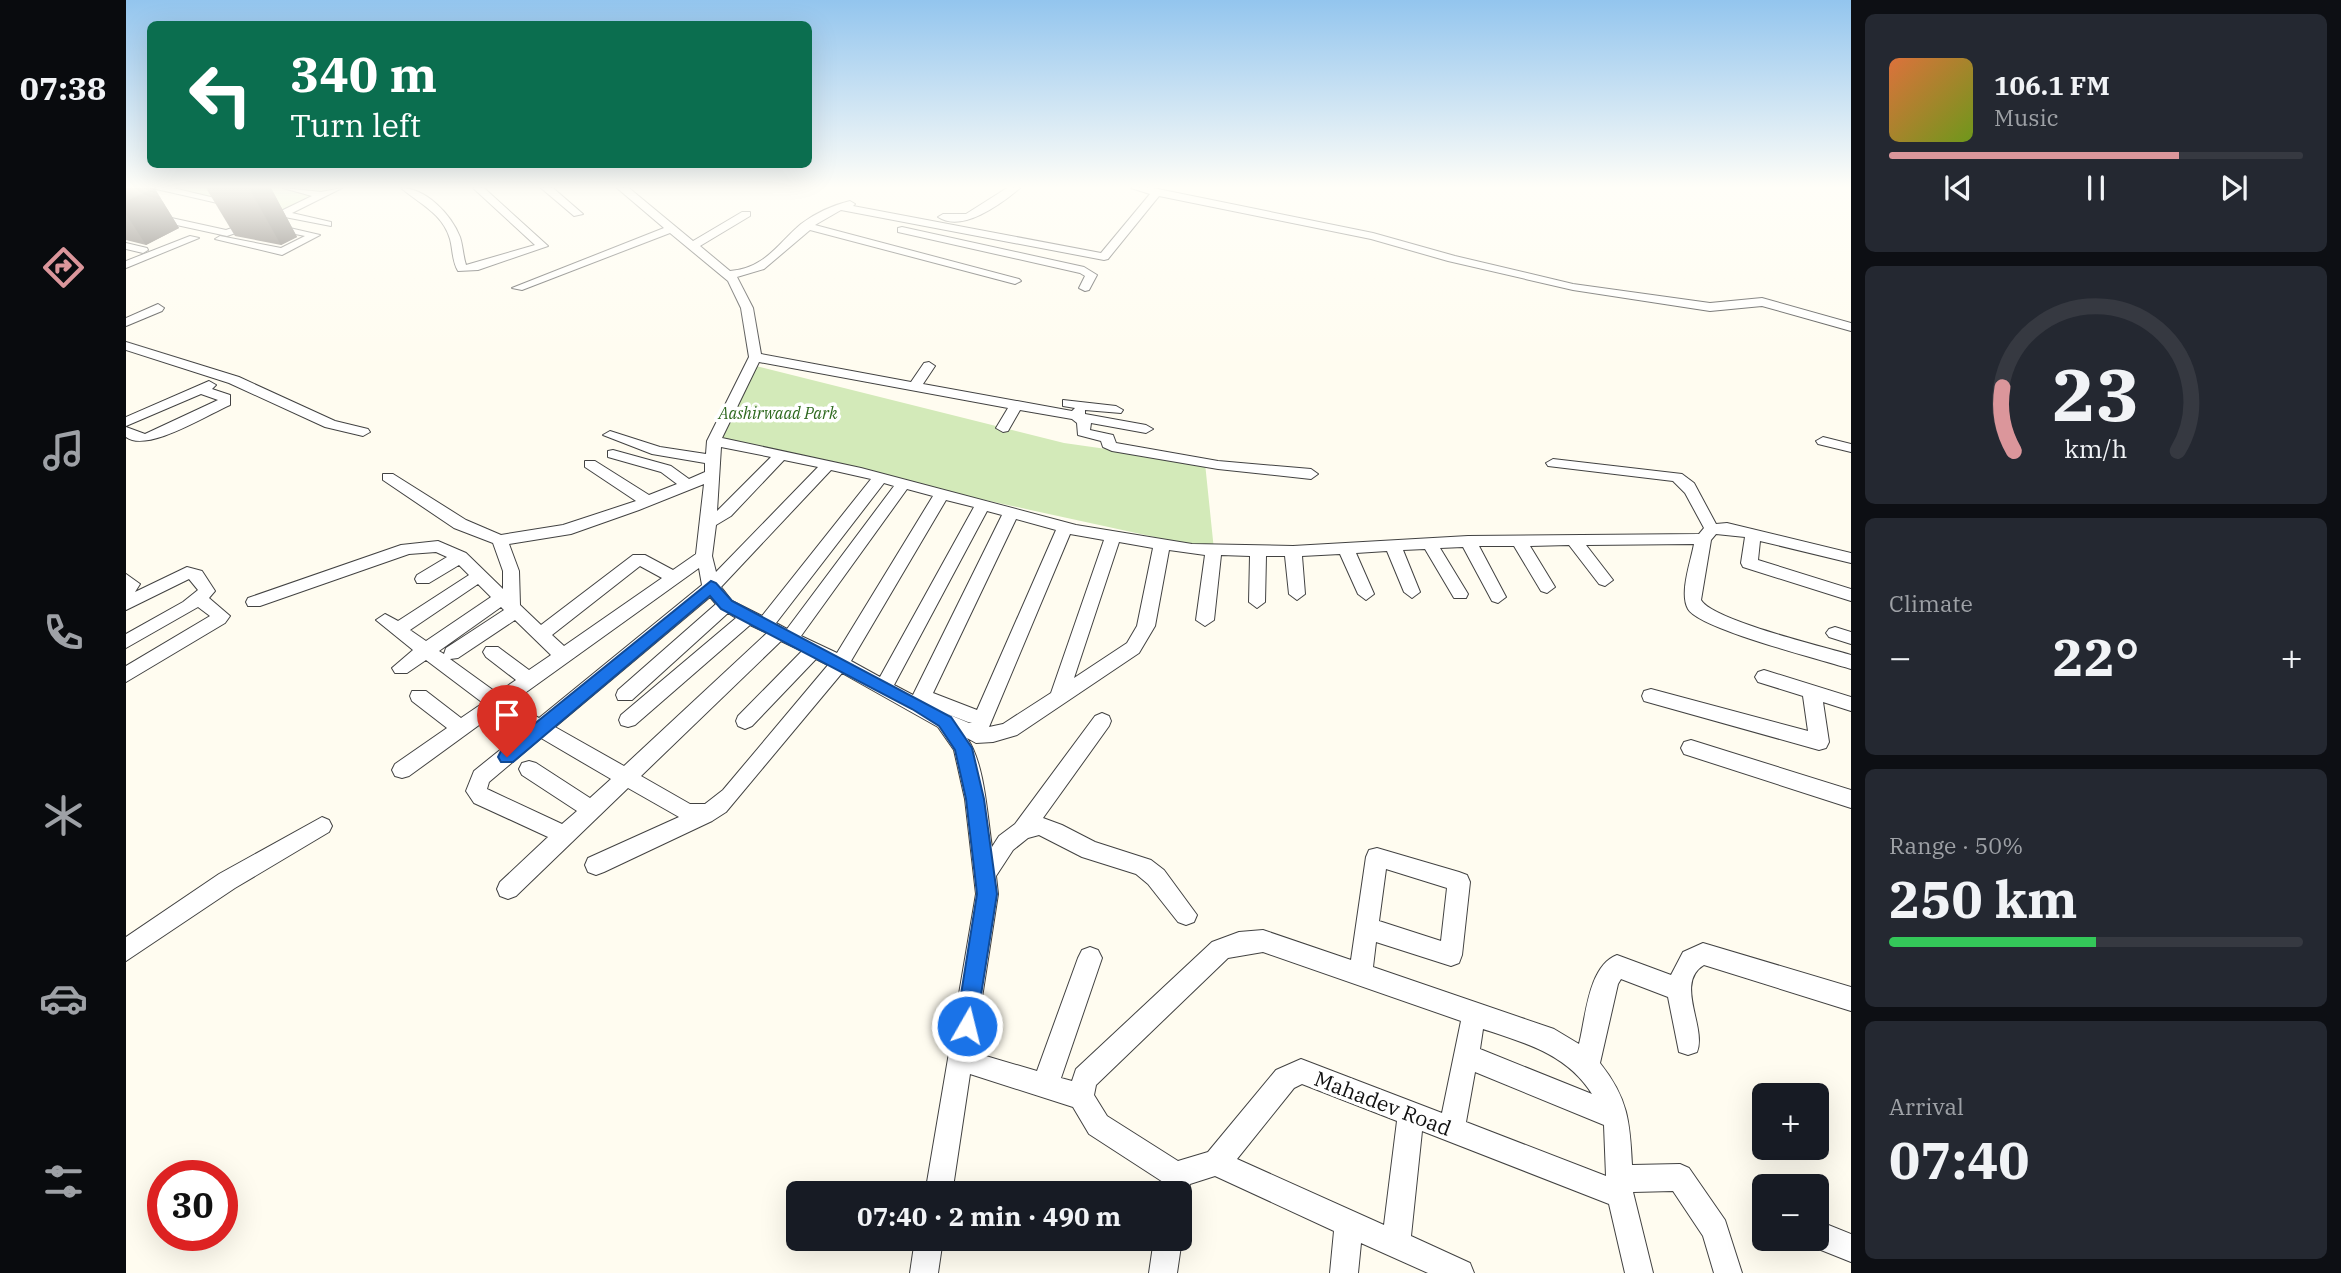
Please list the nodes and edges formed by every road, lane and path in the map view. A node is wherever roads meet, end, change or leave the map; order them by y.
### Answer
1 (132, 247) edge
2 (167, 247) edge
3 (262, 247) edge
4 (290, 247) edge
5 (457, 247) edge
6 (539, 247) edge
7 (622, 247) edge
8 (695, 247) edge
9 (782, 247) edge
10 (887, 247) edge
11 (981, 247) edge
12 (1054, 247) edge
13 (1112, 247) edge
14 (1412, 247) edge
15 (143, 250) dead end
16 (126, 265) edge
17 (727, 275) junction
18 (1015, 281) dead end
19 (518, 288) dead end
20 (1084, 288) dead end
21 (158, 308) dead end
22 (126, 322) edge
23 (1851, 327) edge
24 (126, 346) edge
25 (755, 357) junction
26 (929, 366) dead end
27 (225, 377) junction
28 (914, 387) junction
29 (989, 388) dead end
30 (200, 389) junction
31 (1016, 405) junction
32 (1116, 410) dead end
33 (1079, 411) junction
34 (126, 422) edge
35 (1003, 428) dead end
36 (1146, 429) dead end
37 (126, 431) edge
38 (363, 432) dead end
39 (610, 435) dead end
40 (1823, 441) dead end
41 (1851, 448) edge
42 (613, 454) dead end
43 (781, 455) junction
44 (714, 458) junction
45 (1553, 463) dead end
46 (590, 464) dead end
47 (828, 465) junction
48 (1311, 474) dead end
49 (388, 477) dead end
50 (881, 477) junction
51 (687, 484) junction
52 (903, 484) junction
53 (941, 495) junction
54 (648, 501) junction
55 (982, 506) junction
56 (1011, 513) junction
57 (709, 523) junction
58 (1065, 527) junction
59 (1707, 534) junction
60 (1753, 534) junction
61 (1113, 536) junction
62 (499, 539) junction
63 (1572, 539) junction
64 (1518, 540) junction
65 (1468, 541) junction
66 (1162, 544) junction
67 (1430, 544) junction
68 (1393, 545) junction
69 (438, 546) junction
70 (1346, 549) junction
71 (1214, 550) junction
72 (1258, 551) junction
73 (1293, 551) junction
74 (704, 556) junction
75 (460, 557) junction
76 (1851, 558) edge
77 (479, 576) junction
78 (674, 577) junction
79 (424, 579) dead end
80 (126, 580) edge
81 (1605, 580) dead end
82 (711, 587) junction
83 (1547, 587) dead end
84 (1412, 592) dead end
85 (126, 593) edge
86 (1297, 594) dead end
87 (1366, 594) dead end
88 (1460, 594) dead end
89 (1851, 595) edge
90 (1498, 597) dead end
91 (199, 599) junction
92 (254, 601) dead end
93 (1257, 602) dead end
94 (126, 604) edge
95 (726, 605) junction
96 (510, 606) junction
97 (1205, 620) dead end
98 (770, 628) junction
99 (131, 633) edge
100 (540, 635) junction
101 (815, 649) junction
102 (426, 650) junction
103 (492, 652) dead end
104 (452, 653) dead end
105 (564, 657) junction
106 (1851, 662) edge
107 (840, 663) junction
108 (401, 668) dead end
109 (126, 675) edge
110 (1764, 677) dead end
111 (531, 681) junction
112 (884, 686) junction
113 (1812, 692) junction
114 (625, 695) dead end
115 (419, 696) dead end
116 (1059, 696) junction
117 (1651, 696) dead end
118 (920, 700) junction
119 (498, 704) junction
120 (1851, 704) edge
121 (628, 720) dead end
122 (745, 721) dead end
123 (1102, 721) dead end
124 (945, 722) junction
125 (975, 726) junction
126 (462, 729) junction
127 (541, 730) junction
128 (1010, 730) junction
129 (1691, 748) dead end
130 (966, 759) junction
131 (528, 769) dead end
132 (402, 770) dead end
133 (626, 776) junction
134 (1851, 799) edge
135 (592, 809) junction
136 (708, 814) junction
137 (322, 827) dead end
138 (1022, 830) junction
139 (564, 835) junction
140 (596, 865) dead end
141 (985, 874) junction
142 (508, 889) dead end
143 (1186, 915) dead end
144 (1367, 928) junction
145 (126, 950) edge
146 (1090, 958) dead end
147 (1360, 974) junction
148 (1673, 987) junction
149 (1851, 999) edge
150 (1474, 1013) junction
151 (1688, 1043) dead end
152 (1466, 1056) junction
153 (1587, 1064) junction
154 (979, 1066) dead end
155 (1043, 1086) junction
156 (1081, 1097) junction
157 (1411, 1116) junction
158 (1617, 1117) junction
159 (1452, 1130) junction
160 (1216, 1163) junction
161 (940, 1181) edge
162 (1174, 1181) edge
163 (1183, 1181) edge
164 (1620, 1187) junction
165 (1349, 1224) junction
166 (1396, 1244) junction
167 (927, 1251) edge
168 (1166, 1251) edge
169 (924, 1273) edge
170 (1163, 1273) edge
171 (1344, 1273) edge
172 (1460, 1273) edge
173 (1639, 1273) edge
174 (1728, 1273) edge

1 - 15 street
2 - 16 street
3 - 4 street
5 - 6 street
7 - 19 street
8 - 17 street
9 - 17 street
10 - 18 street
11 - 20 street
12 - 13 street
14 - 23 street
17 - 25 street
21 - 22 street
24 - 27 street
25 - 28 street
25 - 44 street
26 - 28 street
27 - 30 street
27 - 38 street
28 - 31 street
29 - 33 street
30 - 34 street
30 - 37 street
31 - 33 street
31 - 35 street
32 - 33 street
33 - 36 street
33 - 48 street
39 - 44 street
40 - 41 street
42 - 51 street
43 - 44 street
43 - 47 street
43 - 57 street
44 - 51 street
44 - 57 street
45 - 59 street
46 - 54 street
47 - 50 street
47 - 82 street
49 - 62 street
50 - 52 street
50 - 98 street
51 - 54 street
52 - 53 street
52 - 98 street
53 - 55 street
53 - 107 street
54 - 62 street
55 - 56 street
55 - 112 street
56 - 58 street
56 - 118 street
57 - 74 street
58 - 61 street
58 - 125 street
59 - 60 street
59 - 63 street
59 - 106 street
60 - 76 street
60 - 89 street
61 - 66 street
61 - 116 street
62 - 69 street
62 - 96 street
63 - 64 street
63 - 81 street
64 - 65 street
64 - 83 street
65 - 67 street
65 - 90 street
66 - 71 street
66 - 116 street
67 - 68 street
67 - 88 street
68 - 70 street
68 - 84 street
69 - 75 street
69 - 92 street
70 - 73 street
70 - 87 street
71 - 72 street
71 - 97 street
72 - 73 street
72 - 93 street
73 - 86 street
74 - 78 street
74 - 82 street
75 - 77 street
75 - 79 street
77 - 96 street
77 - 102 street
78 - 100 street
78 - 105 street
80 - 85 street
82 - 95 street
82 - 127 street
91 - 94 street
91 - 99 street
91 - 109 street
95 - 98 street
95 - 114 street
96 - 100 street
96 - 102 street
96 - 104 street
98 - 101 street
98 - 121 street
98 - 133 street
100 - 105 street
101 - 107 street
101 - 122 street
102 - 108 street
102 - 119 street
103 - 111 street
105 - 111 street
107 - 112 street
107 - 136 street
110 - 113 street
111 - 119 street
112 - 118 street
113 - 117 street
113 - 120 street
115 - 126 street
116 - 128 street
118 - 124 street
118 - 125 street
119 - 126 street
119 - 127 street
123 - 138 street
124 - 125 street
124 - 130 street
125 - 128 street
126 - 132 street
127 - 133 street
127 - 139 street
128 - 130 street
129 - 134 street
130 - 141 street
131 - 135 street
133 - 135 street
133 - 136 street
135 - 139 street
136 - 140 street
137 - 145 street
138 - 141 street
138 - 143 street
139 - 142 street
141 - 161 street
144 - 144 street
144 - 147 street
146 - 155 street
147 - 150 street
147 - 156 street
148 - 149 street
148 - 151 street
148 - 153 street
150 - 152 street
150 - 153 street
152 - 158 street
152 - 159 street
153 - 158 street
154 - 155 street
155 - 156 street
156 - 162 street
157 - 159 street, Mahadev Road
157 - 160 street, Mahadev Road
157 - 166 street
158 - 164 street
159 - 164 street, Mahadev Road
160 - 163 street
160 - 165 street
164 - 173 street
164 - 174 street, Mahadev Road
165 - 166 street
165 - 171 street
166 - 172 street
167 - 169 street
168 - 170 street

